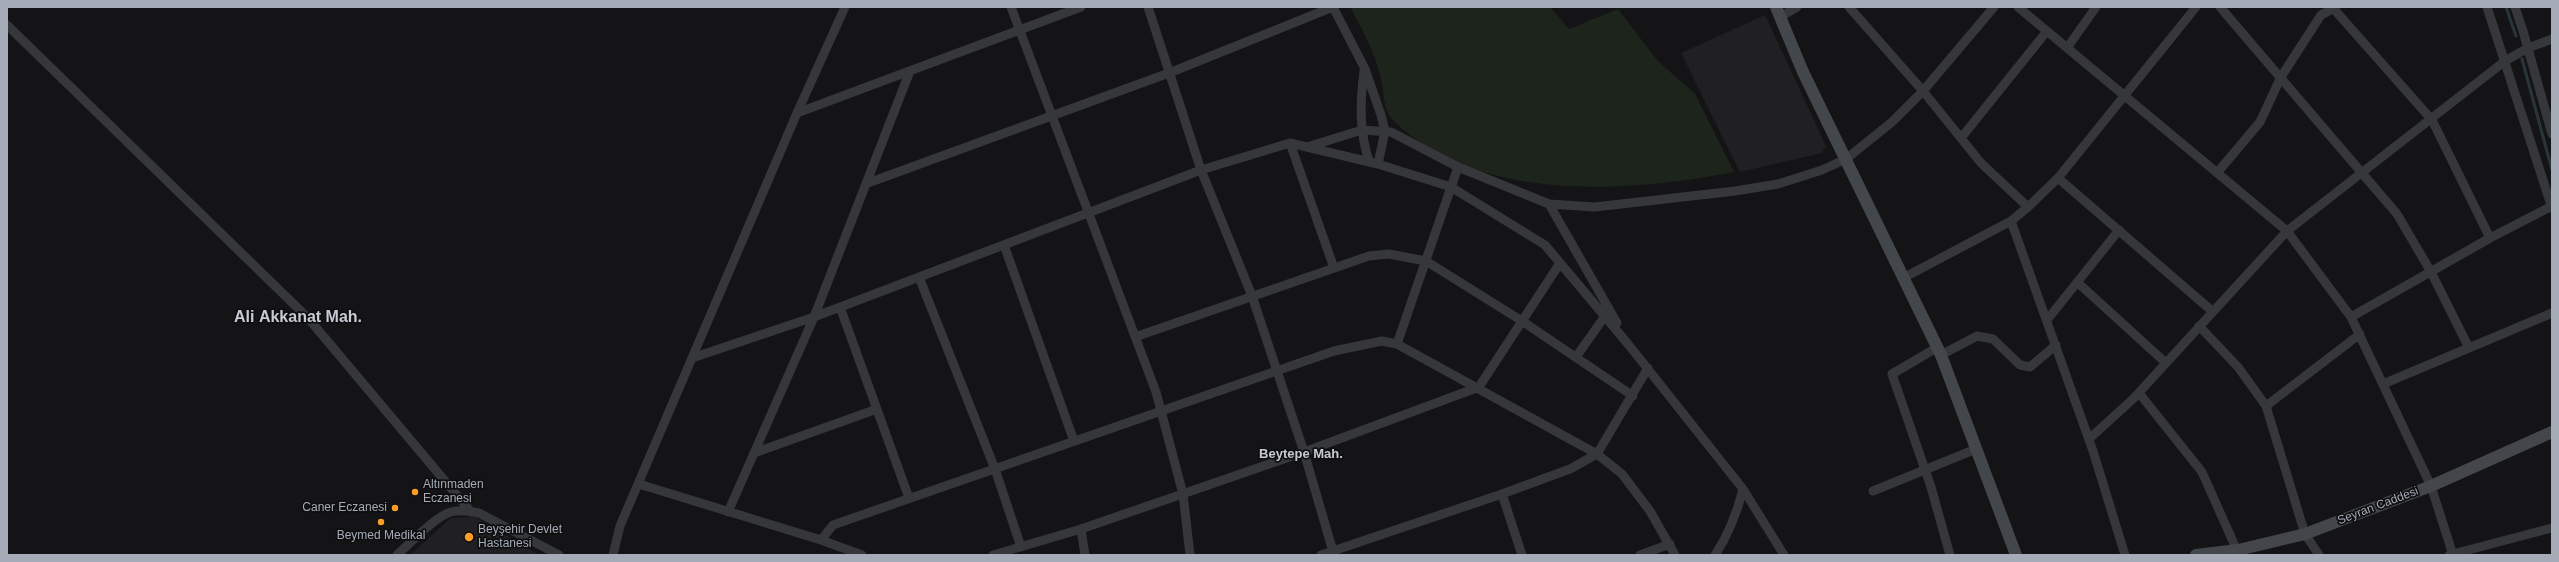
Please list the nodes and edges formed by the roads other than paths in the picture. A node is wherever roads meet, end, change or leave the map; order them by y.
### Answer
1 (845, 7) edge
2 (1011, 7) edge
3 (1081, 7) edge
4 (1148, 7) edge
5 (1333, 7) edge
6 (1797, 7) edge
7 (1849, 7) edge
8 (1994, 7) edge
9 (2018, 7) edge
10 (2096, 7) edge
11 (2196, 7) edge
12 (2220, 7) edge
13 (2487, 7) edge
14 (2514, 7) edge
15 (2334, 8) edge
16 (1057, 11) edge
17 (1778, 12) edge
18 (7, 25) edge
19 (1020, 30) junction
20 (2047, 31) junction
21 (2552, 39) edge
22 (2067, 48) junction
23 (2528, 48) junction
24 (2505, 60) junction
25 (1365, 69) junction
26 (910, 71) junction
27 (1169, 73) junction
28 (2281, 77) junction
29 (1923, 90) junction
30 (2123, 95) junction
31 (797, 113) junction
32 (1051, 114) junction
33 (2432, 120) junction
34 (1362, 130) junction
35 (1385, 131) junction
36 (2552, 131) edge
37 (1961, 138) junction
38 (1290, 143) junction
39 (1306, 147) junction
40 (1846, 159) junction
41 (1369, 162) junction
42 (1378, 164) junction
43 (1458, 167) junction
44 (1201, 170) junction
45 (2217, 173) junction
46 (2361, 174) junction
47 (2058, 178) junction
48 (868, 182) junction
49 (1451, 187) junction
50 (1549, 204) junction
51 (2028, 207) junction
52 (2552, 207) edge
53 (1088, 212) junction
54 (2011, 222) junction
55 (2119, 230) junction
56 (2287, 231) junction
57 (2490, 238) junction
58 (1004, 245) junction
59 (1426, 261) junction
60 (1560, 263) junction
61 (1334, 268) junction
62 (2431, 272) junction
63 (919, 277) junction
64 (1905, 277) junction
65 (2077, 282) junction
66 (1252, 296) junction
67 (840, 307) junction
68 (2212, 311) junction
69 (2552, 313) edge
70 (1605, 316) junction
71 (814, 317) junction
72 (2351, 317) junction
73 (2047, 320) junction
74 (1522, 321) junction
75 (2199, 326) junction
76 (2360, 334) junction
77 (1135, 337) junction
78 (1397, 344) junction
79 (1628, 344) junction
80 (2056, 345) junction
81 (2469, 348) junction
82 (1940, 351) junction
83 (1576, 357) junction
84 (692, 358) junction
85 (2166, 363) junction
86 (1648, 368) junction
87 (1277, 371) junction
88 (2383, 384) junction
89 (1479, 387) junction
90 (2139, 393) junction
91 (1633, 396) junction
92 (2266, 406) junction
93 (877, 409) junction
94 (1161, 411) junction
95 (2552, 432) edge
96 (2089, 439) junction
97 (1074, 441) junction
98 (1976, 449) junction
99 (1304, 452) junction
100 (754, 453) junction
101 (1597, 454) junction
102 (995, 468) junction
103 (1925, 470) junction
104 (639, 484) junction
105 (2431, 486) junction
106 (1743, 489) junction
107 (1873, 491) dead end
108 (1183, 494) junction
109 (1502, 494) junction
110 (909, 498) junction
111 (471, 512) junction
112 (728, 512) junction
113 (2552, 528) edge
114 (1081, 529) junction
115 (2305, 534) junction
116 (821, 540) junction
117 (1670, 544) junction
118 (1021, 547) junction
119 (1333, 553) edge
120 (2238, 553) edge
121 (2452, 554) edge
122 (397, 555) edge
123 (558, 555) edge
124 (613, 555) edge
125 (862, 555) edge
126 (993, 555) edge
127 (1085, 555) edge
128 (1190, 555) edge
129 (1321, 555) edge
130 (1522, 555) edge
131 (1640, 555) edge
132 (1675, 555) edge
133 (1715, 555) edge
134 (1784, 555) edge
135 (1950, 555) edge
136 (2016, 555) edge
137 (2125, 555) edge
138 (2196, 555) edge
139 (2319, 555) edge

1 - 31 street
2 - 19 street
3 - 16 street
4 - 27 street
5 - 25 street
5 - 27 street
6 - 17 street
7 - 29 street
8 - 29 street
9 - 20 street
10 - 22 street
11 - 30 street
12 - 28 street
13 - 24 street
14 - 23 street
15 - 28 street
15 - 33 street
16 - 19 street
17 - 40 street
18 - 111 street
19 - 26 street
19 - 32 street
20 - 22 street
20 - 37 street
21 - 23 street
22 - 30 street
23 - 24 street
23 - 36 street
24 - 33 street
24 - 52 street
25 - 34 street
25 - 35 street
26 - 31 street
26 - 48 street
27 - 32 street
27 - 44 street
28 - 45 street
28 - 46 street
29 - 37 street
29 - 40 street
30 - 45 street
30 - 47 street
31 - 84 street
32 - 48 street
32 - 53 street
33 - 46 street
33 - 57 street
34 - 35 street
34 - 39 street
34 - 41 street
35 - 42 street
35 - 43 street
37 - 51 street
38 - 39 street
38 - 44 street
38 - 61 street
39 - 41 street
40 - 50 street
40 - 64 street
41 - 42 street
42 - 49 street
43 - 49 street
43 - 50 street
44 - 53 street
44 - 66 street
45 - 56 street
46 - 56 street
46 - 62 street
47 - 51 street
47 - 55 street
48 - 71 street
49 - 59 street
49 - 60 street
50 - 79 street
51 - 54 street
52 - 57 street
53 - 58 street
53 - 77 street
54 - 64 street
54 - 73 street
55 - 65 street
55 - 68 street
56 - 68 street
56 - 72 street
57 - 62 street
58 - 63 street
58 - 97 street
59 - 61 street
59 - 74 street
59 - 78 street
60 - 70 street
60 - 74 street
61 - 66 street
62 - 72 street
62 - 81 street
63 - 67 street
63 - 102 street
64 - 82 street
65 - 73 street
65 - 85 street
66 - 77 street
66 - 87 street
67 - 71 street
67 - 93 street
68 - 75 street
69 - 81 street
70 - 79 street
70 - 83 street
71 - 84 street
71 - 100 street
72 - 76 street
73 - 80 street
74 - 83 street
74 - 89 street
75 - 85 street
75 - 92 street
76 - 88 street
76 - 92 street
77 - 94 street
78 - 87 street
78 - 89 street
79 - 86 street
80 - 82 street
80 - 96 street
81 - 88 street
82 - 98 street
82 - 103 street
83 - 91 street
84 - 104 street
85 - 90 street
86 - 91 street
86 - 106 street
87 - 94 street
87 - 99 street
88 - 105 street
89 - 99 street
89 - 101 street
90 - 96 street
90 - 120 street
91 - 101 street
92 - 115 street
93 - 100 street
93 - 110 street
94 - 97 street
94 - 108 street
95 - 105 street, Seyran Caddesi
96 - 137 street
97 - 102 street
98 - 103 street
98 - 136 street
99 - 108 street
99 - 119 street
100 - 112 street
101 - 109 street
101 - 117 street
102 - 110 street
102 - 118 street
103 - 107 street
103 - 135 street
104 - 112 street
104 - 124 street
105 - 115 street, Seyran Caddesi
105 - 121 street
106 - 133 street
106 - 134 street
108 - 114 street
108 - 128 street
109 - 119 street
109 - 130 street
110 - 116 street
111 - 122 street
111 - 123 street
112 - 116 street
113 - 121 street
114 - 118 street
114 - 127 street
115 - 120 street, Seyran Caddesi
115 - 139 street
116 - 125 street
117 - 131 street
117 - 132 street
118 - 126 street
119 - 129 street
120 - 138 street, Seyran Caddesi

